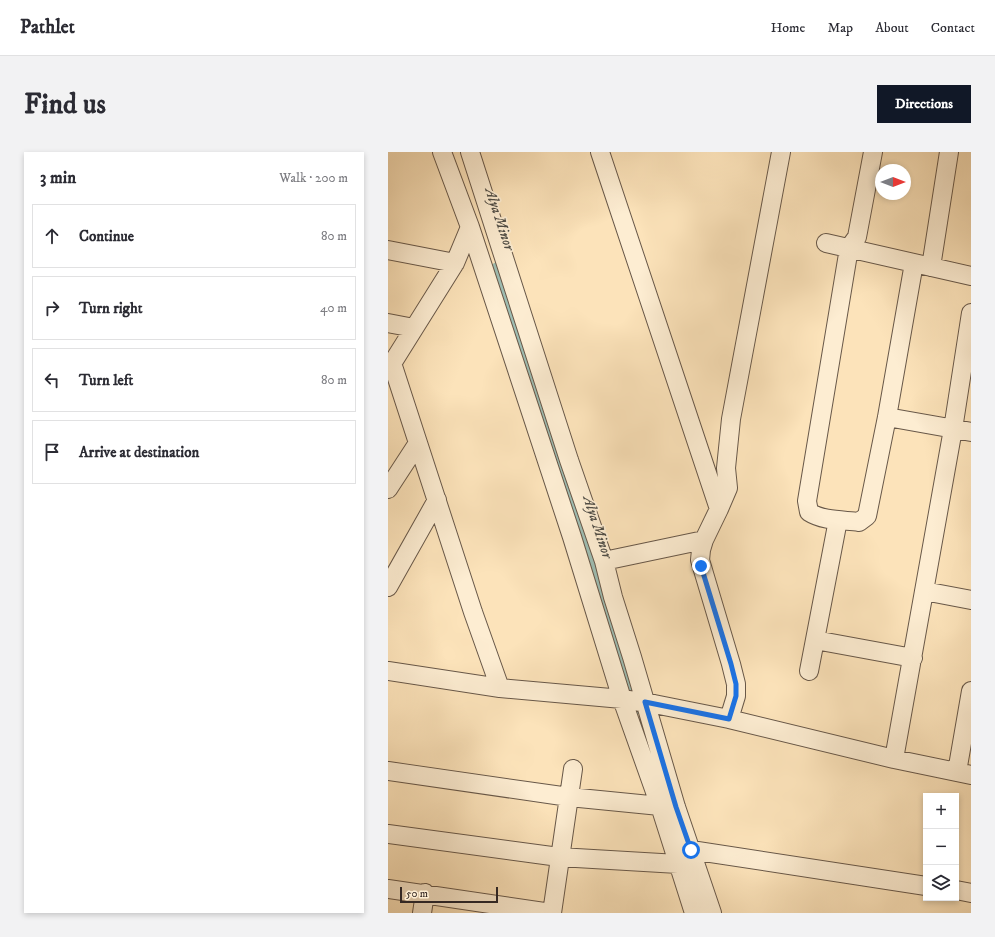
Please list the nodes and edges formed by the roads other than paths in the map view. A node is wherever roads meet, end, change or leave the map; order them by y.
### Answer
1 (442, 152) edge
2 (470, 152) edge
3 (600, 152) edge
4 (780, 152) edge
5 (873, 152) edge
6 (949, 152) edge
7 (470, 228) junction
8 (826, 243) dead end
9 (849, 248) junction
10 (388, 250) edge
11 (456, 263) junction
12 (914, 263) junction
13 (931, 267) junction
14 (971, 276) edge
15 (971, 314) edge
16 (388, 323) edge
17 (414, 328) junction
18 (389, 365) edge
19 (887, 417) junction
20 (953, 429) junction
21 (971, 432) edge
22 (418, 443) junction
23 (388, 489) edge
24 (437, 500) junction
25 (719, 509) junction
26 (838, 520) junction
27 (704, 540) junction
28 (604, 561) junction
29 (388, 587) edge
30 (924, 591) junction
31 (971, 600) edge
32 (815, 640) junction
33 (913, 658) junction
34 (388, 671) edge
35 (809, 671) dead end
36 (500, 688) junction
37 (971, 691) edge
38 (622, 699) junction
39 (645, 702) junction
40 (729, 719) junction
41 (894, 759) junction
42 (573, 769) dead end
43 (388, 771) edge
44 (964, 773) edge
45 (569, 797) junction
46 (660, 806) junction
47 (388, 834) edge
48 (691, 850) junction
49 (559, 857) junction
50 (678, 864) junction
51 (923, 886) edge
52 (388, 889) edge
53 (959, 890) edge
54 (971, 892) edge
55 (425, 893) junction
56 (422, 913) edge
57 (552, 913) edge
58 (694, 913) edge
59 (712, 913) edge

1 - 7 street
2 - 28 street
3 - 25 street
4 - 25 street
5 - 9 street
6 - 13 street
7 - 11 street
7 - 38 street
8 - 9 street
9 - 12 street
9 - 26 street
10 - 11 street
11 - 17 street
12 - 13 street
12 - 19 street
13 - 14 street
15 - 20 street
16 - 17 street
17 - 18 street
18 - 22 street
19 - 20 street
19 - 26 street
20 - 21 street
20 - 30 street
22 - 23 street
22 - 24 street
24 - 29 street
24 - 36 street
25 - 27 street
26 - 32 street
27 - 28 street
27 - 40 street
28 - 39 street
30 - 31 street
30 - 33 street
32 - 33 street
32 - 35 street
33 - 41 street
34 - 36 street
36 - 38 street
37 - 44 street
38 - 39 street
38 - 46 street
39 - 40 street
39 - 48 street
40 - 41 street
41 - 44 street
42 - 45 street
43 - 45 street
45 - 46 street
45 - 49 street
46 - 50 street
47 - 49 street
48 - 51 street
48 - 59 street
49 - 50 street
49 - 57 street
50 - 58 street
52 - 55 street
53 - 54 street
55 - 56 street
55 - 57 street

